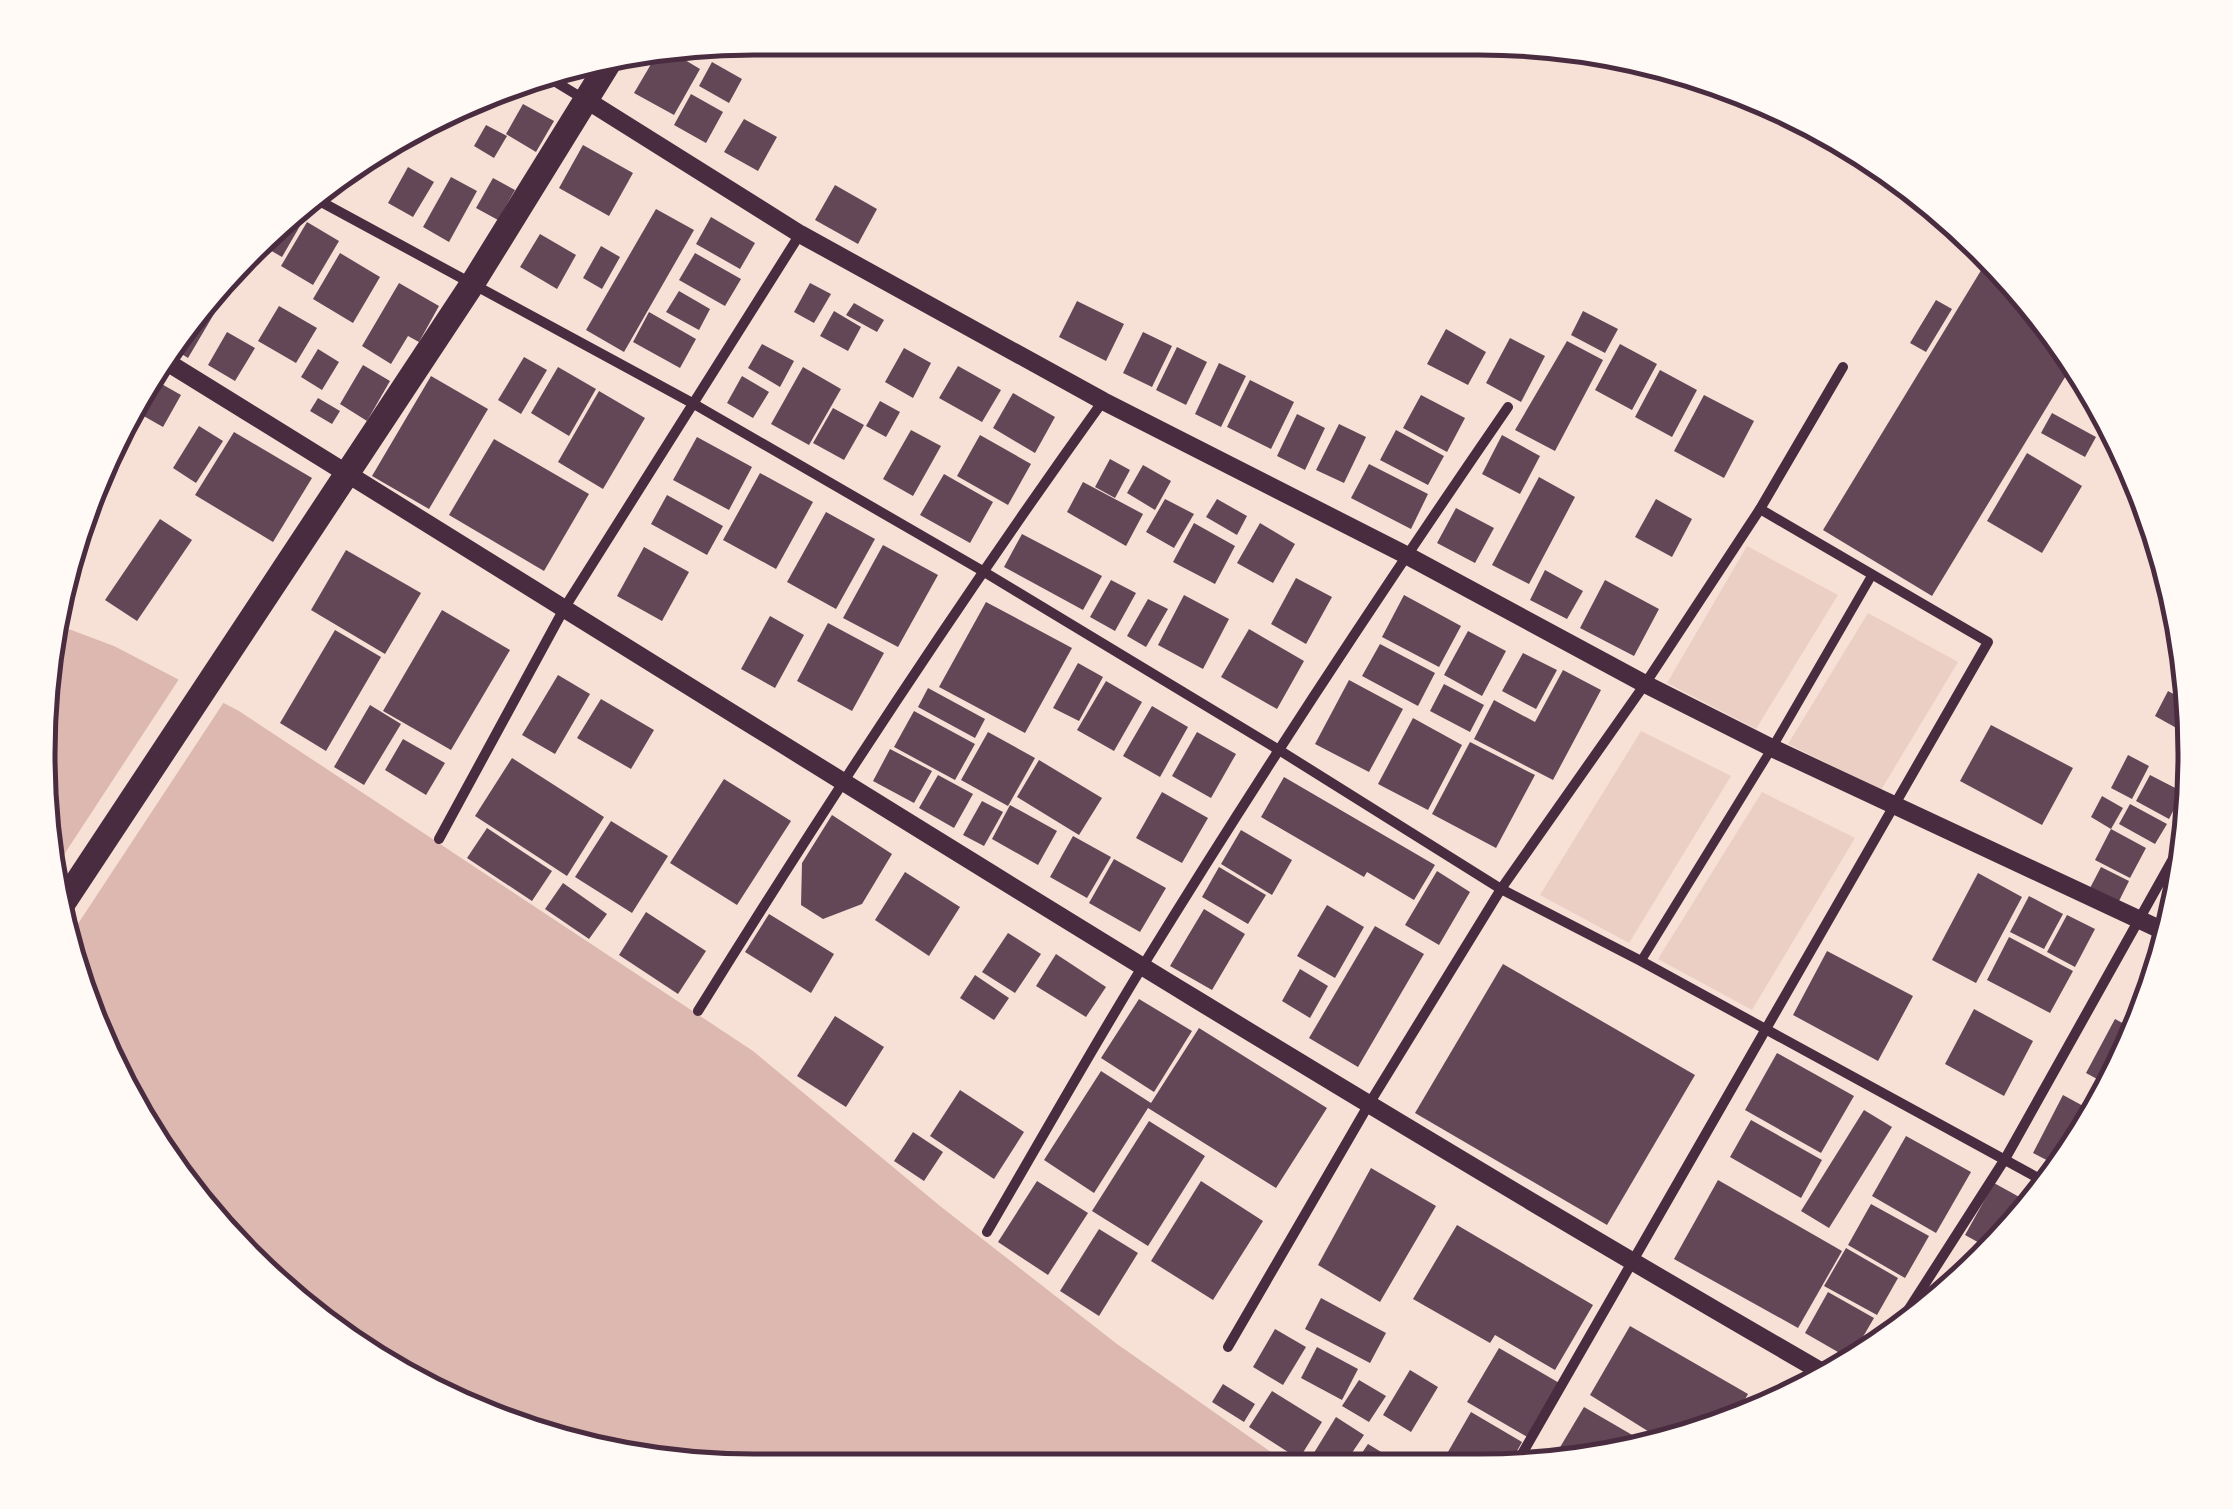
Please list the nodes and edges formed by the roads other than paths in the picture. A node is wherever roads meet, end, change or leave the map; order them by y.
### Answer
1 (604, 71) edge
2 (558, 84) edge
3 (588, 102) junction
4 (324, 204) edge
5 (800, 234) junction
6 (471, 286) junction
7 (173, 366) edge
8 (1842, 367) dead end
9 (1103, 400) junction
10 (694, 404) junction
11 (1508, 406) dead end
12 (347, 473) junction
13 (1760, 508) junction
14 (1406, 555) junction
15 (981, 570) junction
16 (1872, 574) junction
17 (565, 607) junction
18 (1645, 684) junction
19 (1772, 748) junction
20 (1279, 750) junction
21 (841, 782) junction
22 (1893, 805) junction
23 (440, 839) dead end
24 (2169, 865) edge
25 (1501, 889) junction
26 (69, 895) edge
27 (2138, 919) junction
28 (2156, 927) edge
29 (1641, 961) junction
30 (1142, 967) junction
31 (698, 1011) dead end
32 (1764, 1030) junction
33 (1369, 1104) junction
34 (2005, 1158) junction
35 (2036, 1176) edge
36 (987, 1232) dead end
37 (1632, 1262) junction
38 (1915, 1300) edge
39 (1228, 1347) dead end
40 (1814, 1368) edge
41 (1523, 1453) edge

1 - 3 main road
2 - 3 street
3 - 5 street
3 - 6 main road
4 - 6 street
5 - 9 street
5 - 10 street
6 - 10 street
6 - 12 main road
7 - 12 street
8 - 13 street
9 - 14 street
9 - 15 street
10 - 15 street
10 - 17 street
11 - 14 street
12 - 17 street
12 - 26 main road
13 - 16 street
13 - 18 street
14 - 18 street
14 - 20 street
15 - 20 street
15 - 21 street
16 - 19 street
16 - 22 street
17 - 21 street
17 - 23 street
18 - 19 street
18 - 25 street
19 - 22 street
19 - 29 street
20 - 25 street
20 - 30 street
21 - 30 street
21 - 31 street
22 - 27 street
22 - 32 street
24 - 27 street
25 - 29 street
25 - 33 street
27 - 28 street
27 - 34 street
29 - 32 street
30 - 33 street
30 - 36 street
32 - 34 street
32 - 37 street
33 - 37 street
33 - 39 street
34 - 35 street
34 - 38 street
37 - 40 street
37 - 41 street

